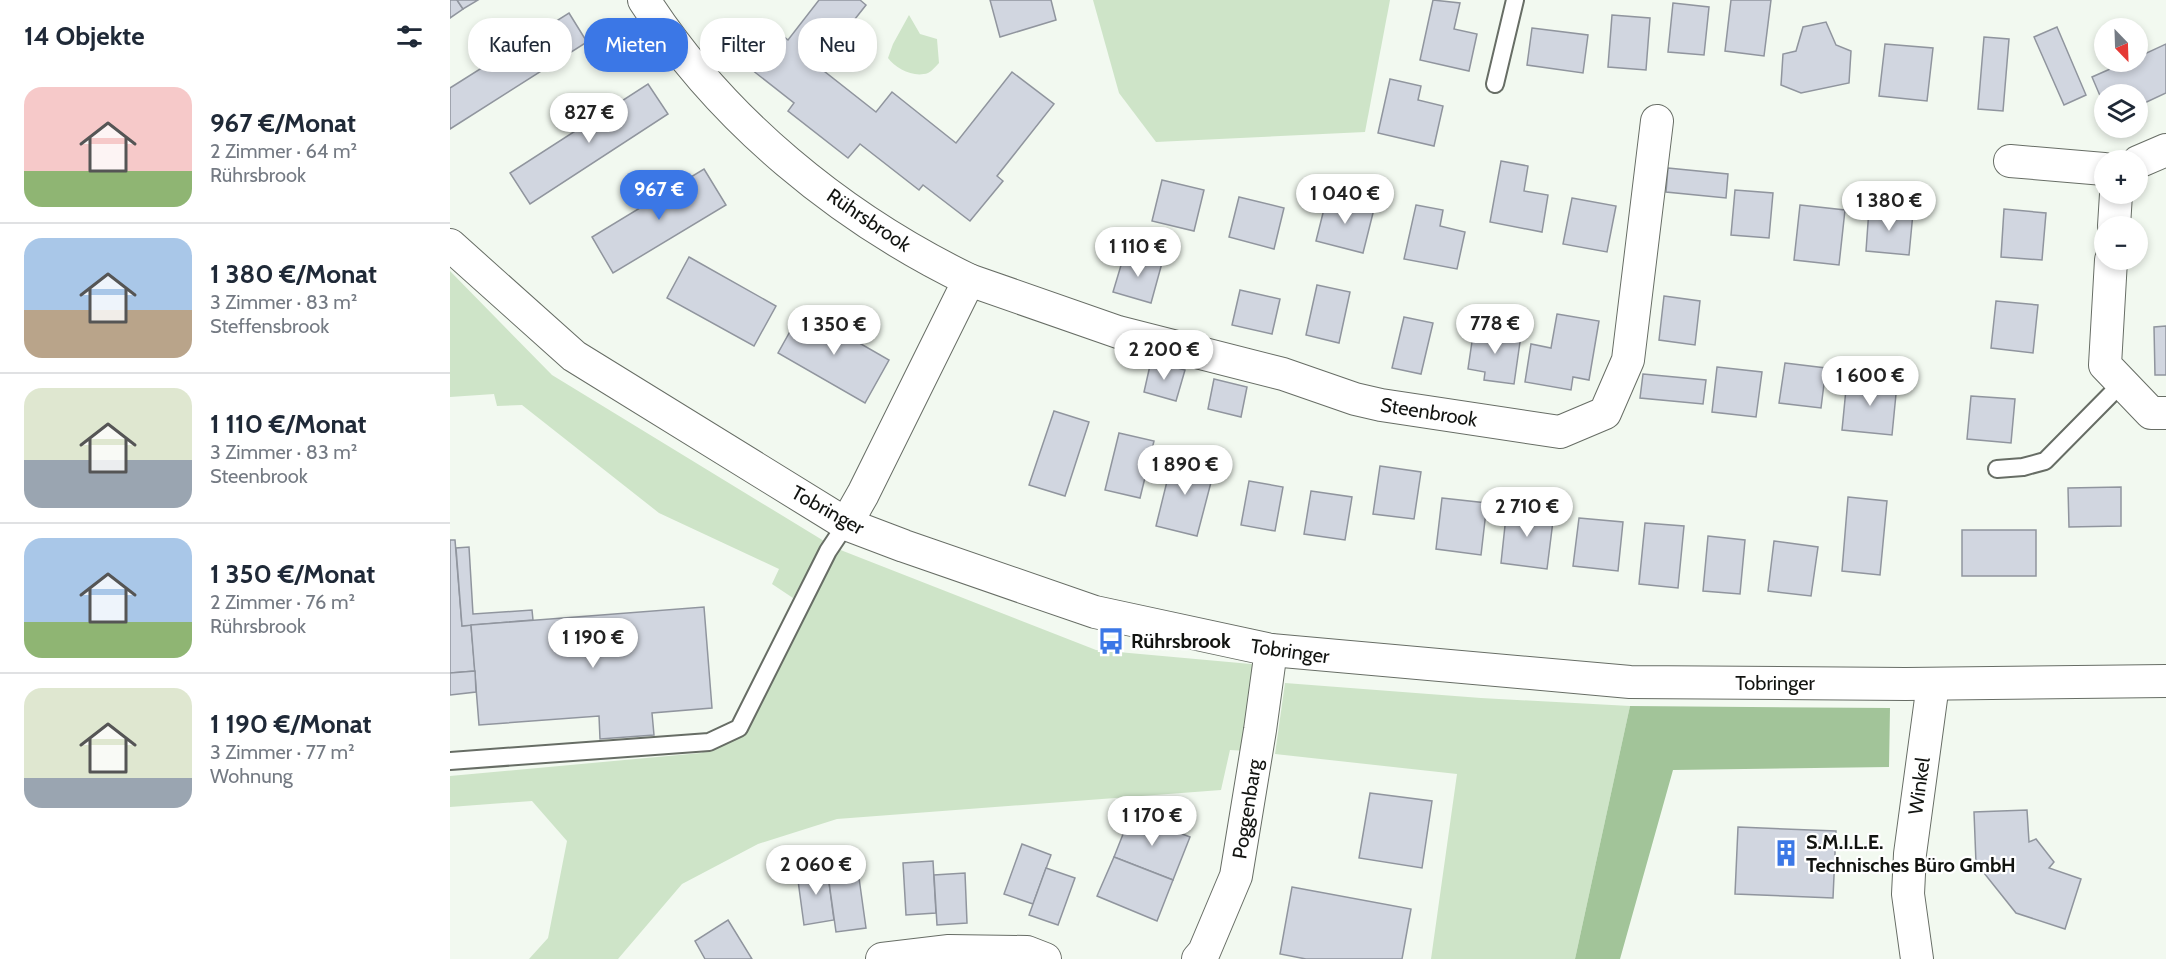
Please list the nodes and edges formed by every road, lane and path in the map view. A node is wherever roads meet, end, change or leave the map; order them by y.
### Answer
1 (644, 0) edge
2 (1515, 0) edge
3 (1495, 84) dead end
4 (1657, 121) dead end
5 (2166, 150) edge
6 (2148, 158) edge
7 (2010, 161) dead end
8 (2094, 168) edge
9 (450, 245) edge
10 (2110, 270) edge
11 (969, 280) junction
12 (2122, 382) junction
13 (2166, 413) edge
14 (1997, 469) dead end
15 (846, 524) junction
16 (1270, 651) junction
17 (2166, 681) edge
18 (1932, 684) junction
19 (450, 761) edge
20 (882, 959) edge
21 (1045, 959) edge
22 (1198, 959) edge
23 (1917, 959) edge

1 - 11 street, Rührsbrook
2 - 3 lane
4 - 11 street, Steenbrook
5 - 6 street
7 - 8 street
9 - 15 street, Tobringer
10 - 12 street
11 - 15 street
12 - 13 street
12 - 14 lane
15 - 16 street, Tobringer
15 - 19 lane
16 - 18 street, Tobringer
16 - 22 street, Poggenbarg
17 - 18 street, Tobringer
18 - 23 street, Winkel
20 - 21 street

